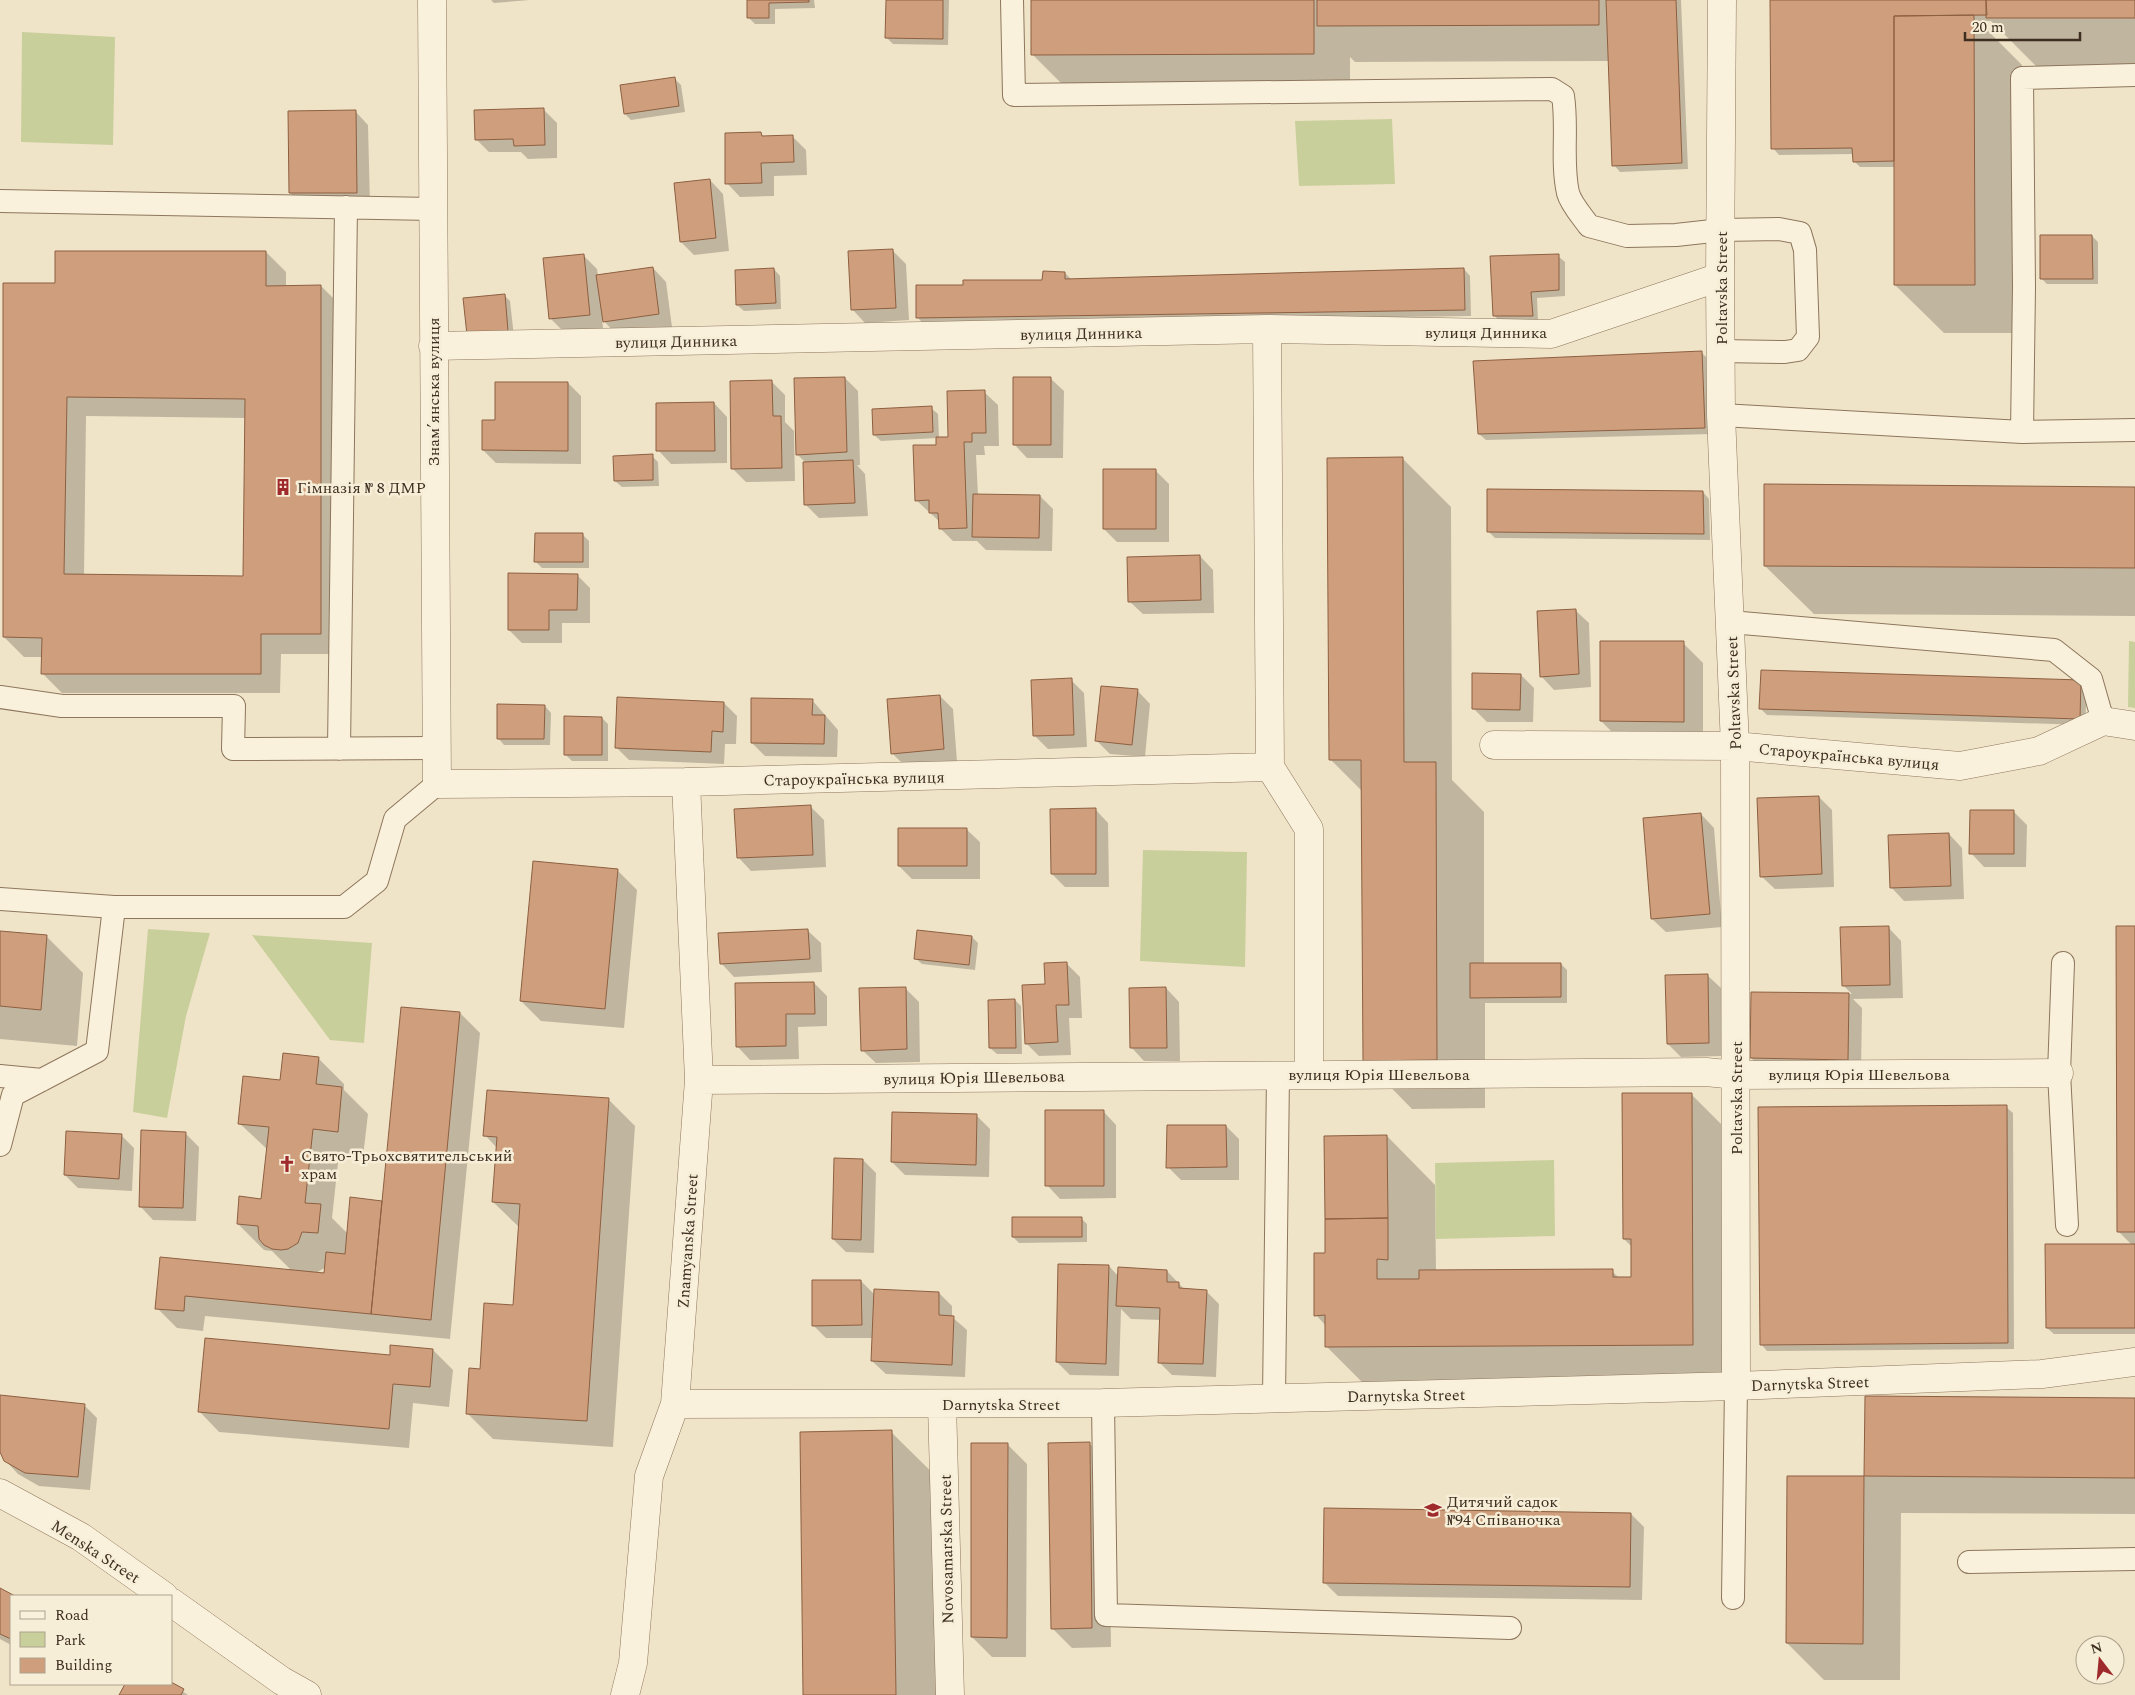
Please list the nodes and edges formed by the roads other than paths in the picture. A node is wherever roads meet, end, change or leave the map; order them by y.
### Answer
1 (432, 0) edge
2 (1012, 0) edge
3 (1722, 0) edge
4 (2135, 75) edge
5 (0, 201) edge
6 (346, 207) junction
7 (433, 209) junction
8 (1721, 230) junction
9 (1720, 277) junction
10 (1266, 329) junction
11 (433, 346) junction
12 (1720, 351) junction
13 (1721, 415) junction
14 (2135, 430) edge
15 (2022, 432) junction
16 (1730, 622) junction
17 (0, 697) edge
18 (2103, 721) junction
19 (2135, 726) edge
20 (1494, 745) dead end
21 (1735, 746) junction
22 (436, 748) junction
23 (340, 749) junction
24 (1270, 768) junction
25 (686, 782) junction
26 (437, 784) junction
27 (0, 899) edge
28 (114, 907) junction
29 (2062, 963) dead end
30 (2059, 1073) junction
31 (1310, 1074) junction
32 (1278, 1075) junction
33 (1736, 1075) junction
34 (0, 1076) edge
35 (42, 1080) junction
36 (699, 1080) junction
37 (0, 1145) edge
38 (2067, 1225) dead end
39 (2135, 1362) edge
40 (1736, 1386) junction
41 (1274, 1398) junction
42 (1103, 1403) junction
43 (675, 1404) junction
44 (942, 1404) junction
45 (0, 1493) edge
46 (2135, 1559) edge
47 (1969, 1562) dead end
48 (163, 1595) edge
49 (1733, 1598) dead end
50 (172, 1603) edge
51 (1510, 1628) dead end
52 (308, 1695) edge
53 (625, 1695) edge
54 (950, 1695) edge

1 - 7 street, Знамʼянська вулиця
2 - 8 lane
3 - 8 street, Poltavska Street
4 - 15 lane
5 - 6 lane
6 - 7 lane
6 - 23 lane
7 - 11 street, Знамʼянська вулиця
8 - 9 street, Poltavska Street
8 - 12 lane
9 - 10 street, вулиця Динника
9 - 12 street, Poltavska Street
10 - 11 street, вулиця Динника
10 - 24 street
11 - 22 street, Знамʼянська вулиця
12 - 13 street, Poltavska Street
13 - 15 lane
13 - 16 street, Poltavska Street
14 - 15 lane
16 - 18 lane
16 - 21 street, Poltavska Street
17 - 23 lane
18 - 19 street
18 - 21 street, Староукраїнська вулиця
20 - 21 street, Староукраїнська вулиця
21 - 33 street, Poltavska Street
22 - 23 lane
22 - 26 street, Знамʼянська вулиця
24 - 25 street, Староукраїнська вулиця
24 - 31 street
25 - 26 street, Староукраїнська вулиця
25 - 36 street, Znamyanska Street
26 - 28 lane
27 - 28 lane
28 - 35 lane
29 - 30 lane
30 - 33 street, вулиця Юрія Шевельова
30 - 38 lane
31 - 32 street, вулиця Юрія Шевельова
31 - 33 street, вулиця Юрія Шевельова
32 - 36 street, вулиця Юрія Шевельова
32 - 41 lane
33 - 40 street, Poltavska Street
34 - 35 lane
35 - 37 lane
36 - 43 street, Znamyanska Street
39 - 40 street, Darnytska Street
40 - 41 street, Darnytska Street
40 - 49 lane
41 - 42 street, Darnytska Street
42 - 44 street, Darnytska Street
42 - 51 lane
43 - 44 street, Darnytska Street
43 - 53 street, Znamyanska Street
44 - 54 street, Novosamarska Street
45 - 48 street, Menska Street
46 - 47 lane
50 - 52 street

